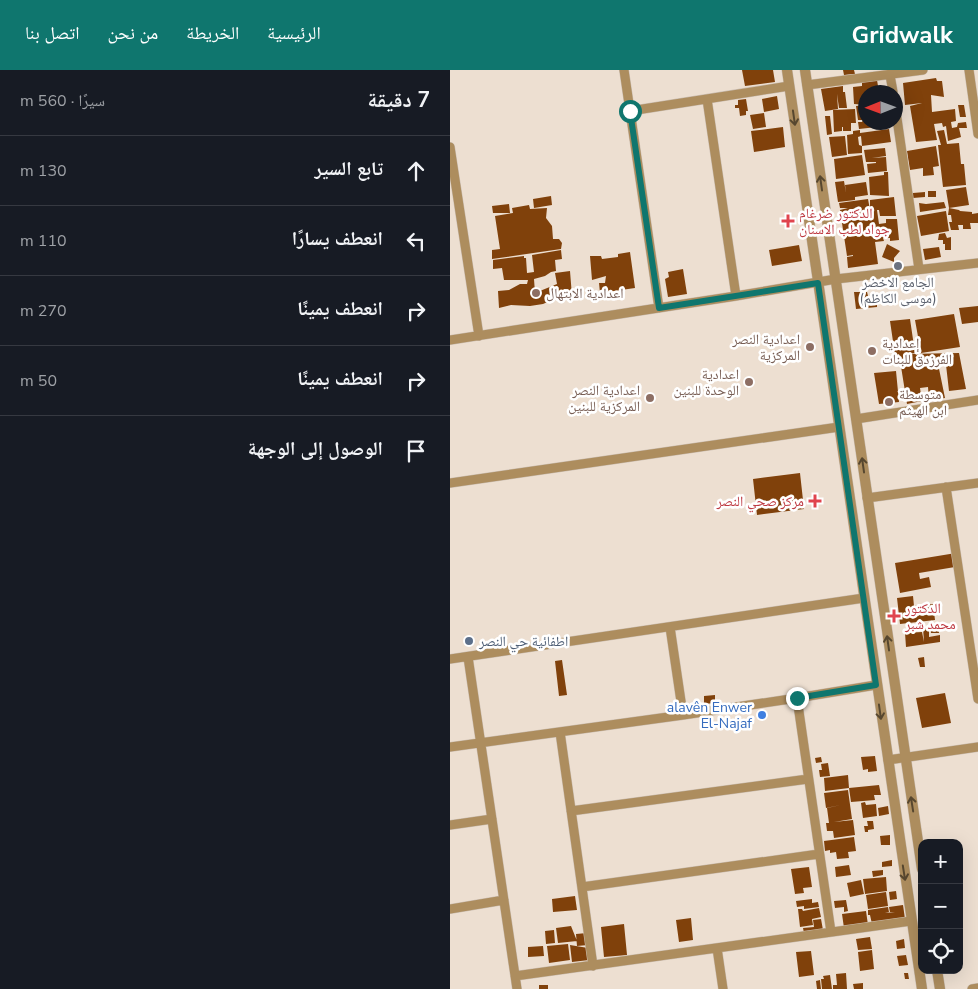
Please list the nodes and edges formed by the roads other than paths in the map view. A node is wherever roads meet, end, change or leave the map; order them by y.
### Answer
1 (624, 70) edge
2 (787, 70) edge
3 (805, 70) edge
4 (923, 70) edge
5 (969, 70) edge
6 (890, 75) junction
7 (807, 85) junction
8 (892, 85) edge
9 (789, 86) junction
10 (708, 99) junction
11 (630, 111) junction
12 (899, 130) edge
13 (978, 134) edge
14 (450, 148) edge
15 (832, 257) junction
16 (814, 259) junction
17 (978, 263) edge
18 (919, 269) junction
19 (836, 279) junction
20 (818, 283) junction
21 (736, 296) junction
22 (840, 306) junction
23 (659, 308) junction
24 (822, 308) junction
25 (479, 336) junction
26 (450, 340) edge
27 (978, 400) edge
28 (856, 419) junction
29 (839, 427) junction
30 (450, 483) edge
31 (978, 483) edge
32 (946, 488) junction
33 (868, 498) junction
34 (864, 598) junction
35 (670, 626) junction
36 (468, 656) junction
37 (450, 659) edge
38 (975, 659) edge
39 (876, 685) junction
40 (797, 698) junction
41 (978, 699) edge
42 (683, 715) junction
43 (901, 730) junction
44 (560, 732) junction
45 (884, 735) junction
46 (480, 742) junction
47 (450, 747) edge
48 (978, 747) edge
49 (905, 758) junction
50 (888, 760) junction
51 (890, 776) junction
52 (908, 776) junction
53 (808, 779) junction
54 (571, 811) junction
55 (492, 819) junction
56 (450, 825) edge
57 (918, 842) edge
58 (819, 854) junction
59 (582, 887) junction
60 (504, 900) junction
61 (450, 909) edge
62 (912, 920) junction
63 (831, 932) junction
64 (717, 948) junction
65 (593, 966) junction
66 (938, 974) edge
67 (515, 976) junction
68 (978, 988) edge
69 (517, 989) edge
70 (723, 989) edge
71 (922, 989) edge
72 (940, 989) edge
73 (972, 989) edge

1 - 11 street
2 - 9 street
3 - 7 street
4 - 6 street
5 - 13 street
6 - 7 street
6 - 8 street
15 -> 7 street
9 - 10 street
9 -> 16 street
10 - 11 street
10 - 21 street
11 - 23 street
12 - 18 street
14 - 25 street
15 - 16 street
15 - 19 street
16 - 20 street
17 - 18 street
18 - 19 street
19 - 20 street
19 - 22 street
20 - 21 street
20 - 24 street
21 - 23 street
22 - 24 street
22 - 28 street
23 - 25 street
24 - 29 street
25 - 26 street
27 - 28 street
33 -> 28 street
29 - 30 street
29 - 34 street
31 - 32 street
32 - 33 street
32 - 38 street
43 -> 33 street
34 - 35 street
34 - 39 street
35 - 36 street
35 - 42 street
36 - 37 street
36 - 46 street
38 - 41 street
39 - 40 street
39 -> 45 street
40 - 42 street
40 - 53 street
42 - 44 street
43 - 45 street
43 - 49 street
44 - 46 street
44 - 54 street
45 - 50 street
46 - 47 street
46 - 55 street
48 - 49 street
49 - 50 street
49 - 52 street
50 - 51 street
51 - 52 street
51 -> 62 street
57 -> 52 street
53 - 54 street
53 - 58 street
54 - 59 street
55 - 56 street
55 - 60 street
58 - 59 street
58 - 63 street
59 - 65 street
60 - 61 street
60 - 67 street
62 - 63 street
62 - 71 street
63 - 64 street
64 - 65 street
64 - 70 street
65 - 67 street
66 - 72 street
67 - 69 street
68 - 73 street

